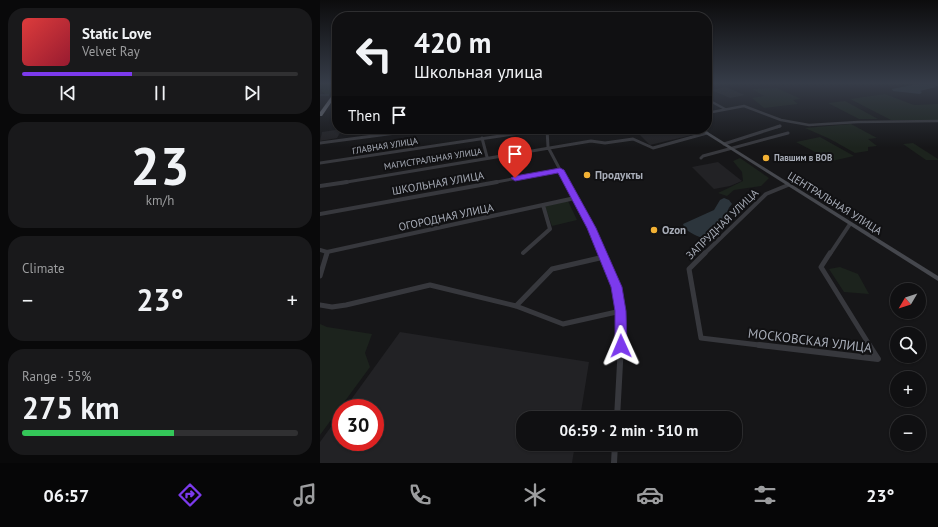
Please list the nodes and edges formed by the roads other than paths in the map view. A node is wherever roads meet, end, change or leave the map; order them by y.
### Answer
1 (327, 105) edge
2 (717, 105) edge
3 (725, 109) junction
4 (712, 112) edge
5 (320, 115) edge
6 (938, 121) edge
7 (780, 126) dead end
8 (788, 133) dead end
9 (388, 134) edge
10 (511, 134) edge
11 (547, 134) edge
12 (706, 134) joint
13 (482, 138) junction
14 (320, 143) edge
15 (724, 144) junction
16 (548, 147) junction
17 (731, 149) junction
18 (487, 157) junction
19 (701, 158) dead end
20 (320, 163) edge
21 (560, 170) junction
22 (320, 186) edge
23 (788, 186) junction
24 (576, 198) junction
25 (543, 205) junction
26 (320, 214) edge
27 (850, 224) junction
28 (320, 250) edge
29 (326, 252) junction
30 (523, 253) dead end
31 (604, 257) junction
32 (320, 276) edge
33 (938, 279) edge
34 (320, 305) edge
35 (516, 306) junction
36 (621, 311) junction
37 (701, 338) joint
38 (617, 411) edge
39 (615, 451) edge
40 (614, 463) edge

1 - 5 highway
2 - 3 street
3 - 4 street
3 - 6 street
7 - 15 street
8 - 17 street
9 - 14 street
10 - 13 street, ГЛАВНАЯ УЛИЦА
11 - 16 street, ГЛАВНАЯ УЛИЦА
12 - 15 street, ЦЕНТРАЛЬНАЯ УЛИЦА
12 - 16 street, МАГИСТРАЛЬНАЯ УЛИЦА
13 - 18 street
13 - 20 street, ГЛАВНАЯ УЛИЦА
15 - 17 street, ЦЕНТРАЛЬНАЯ УЛИЦА
16 - 18 street, МАГИСТРАЛЬНАЯ УЛИЦА
16 - 21 street
17 - 19 street
17 - 23 street, ЦЕНТРАЛЬНАЯ УЛИЦА
18 - 22 street, МАГИСТРАЛЬНАЯ УЛИЦА
21 - 24 street
21 - 26 street, ШКОЛЬНАЯ УЛИЦА
23 - 27 street, ЦЕНТРАЛЬНАЯ УЛИЦА
23 - 37 street, ЗАПРУДНАЯ УЛИЦА
24 - 25 street, ОГОРОДНАЯ УЛИЦА
24 - 31 street
25 - 29 street, ОГОРОДНАЯ УЛИЦА
25 - 30 street
27 - 33 street, ЦЕНТРАЛЬНАЯ УЛИЦА
27 - 37 street, МОСКОВСКАЯ УЛИЦА
28 - 29 street
29 - 32 street
31 - 35 street
31 - 36 street
34 - 35 street
35 - 36 street
36 - 38 street
39 - 40 street

